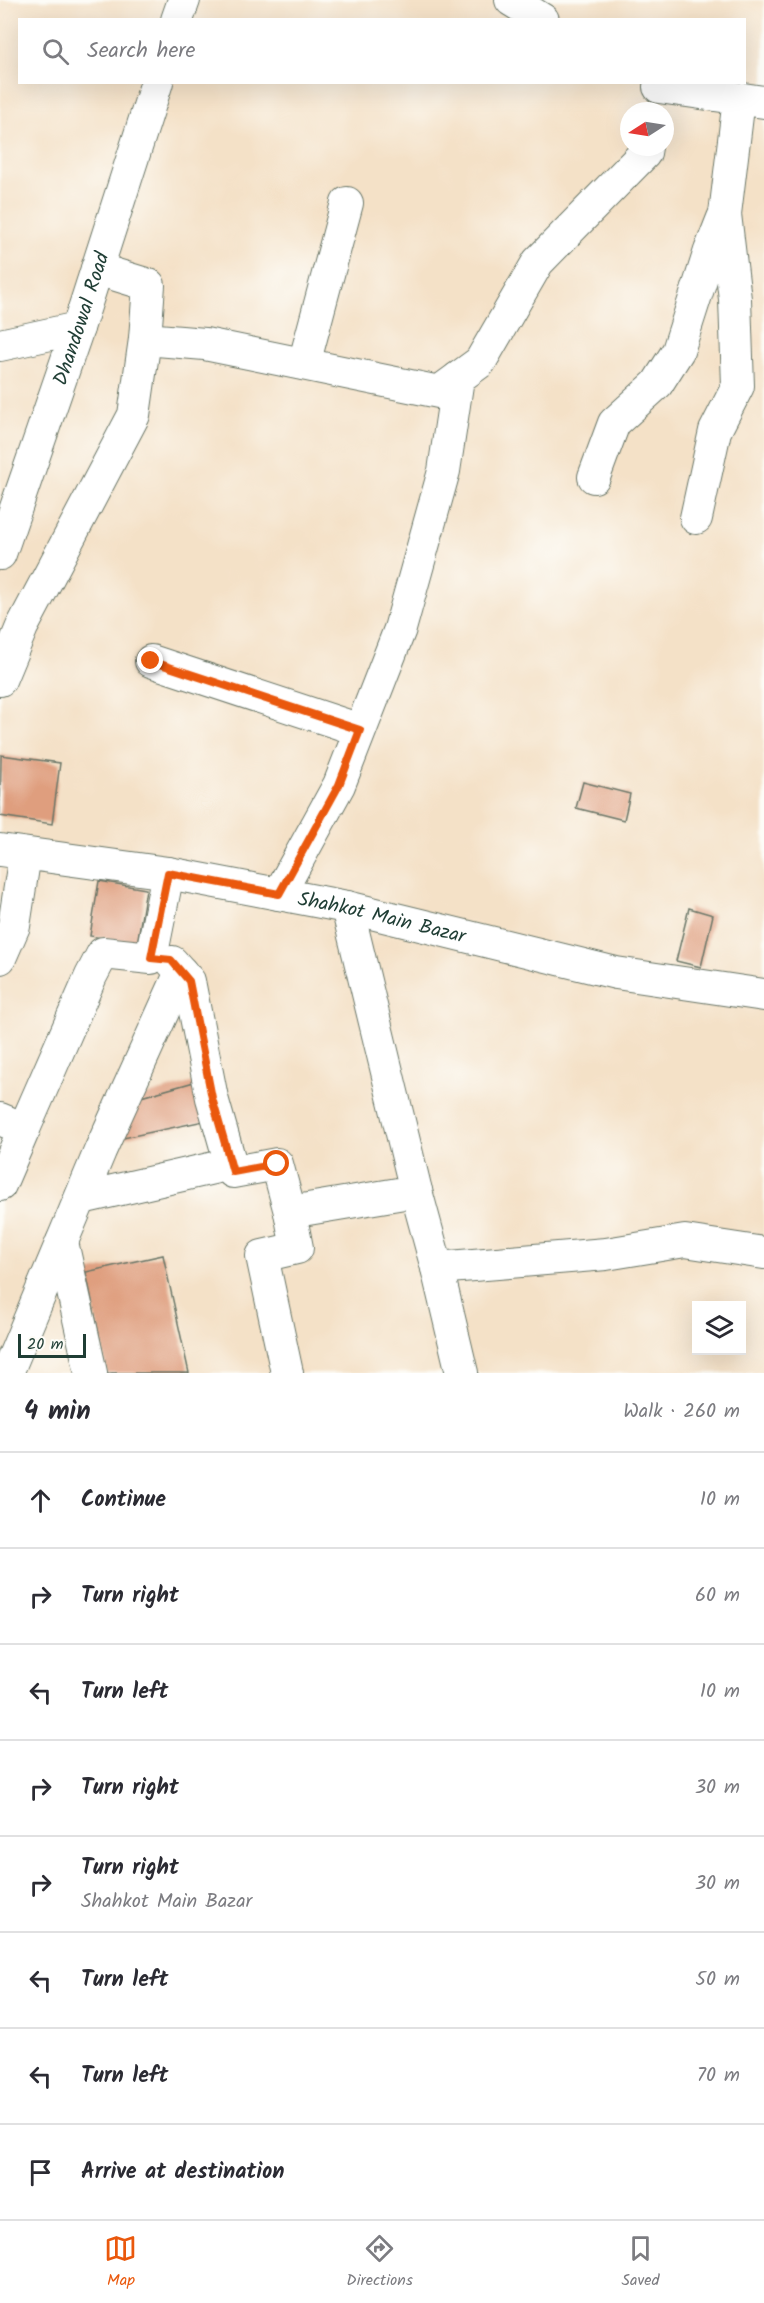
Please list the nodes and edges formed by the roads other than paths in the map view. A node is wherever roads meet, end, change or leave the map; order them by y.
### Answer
1 (184, 0) edge
2 (511, 0) edge
3 (178, 18) edge
4 (540, 18) edge
5 (156, 84) edge
6 (654, 93) edge
7 (752, 100) edge
8 (642, 156) edge
9 (347, 203) dead end
10 (725, 214) junction
11 (97, 269) junction
12 (78, 328) junction
13 (145, 339) junction
14 (0, 345) edge
15 (304, 364) junction
16 (458, 378) junction
17 (594, 477) dead end
18 (11, 487) edge
19 (696, 518) dead end
20 (0, 554) edge
21 (151, 661) dead end
22 (0, 680) edge
23 (360, 730) junction
24 (13, 852) edge
25 (168, 873) junction
26 (279, 894) junction
27 (347, 907) junction
28 (0, 958) edge
29 (151, 958) junction
30 (181, 972) junction
31 (764, 996) edge
32 (12, 1124) edge
33 (231, 1164) junction
34 (0, 1185) edge
35 (416, 1191) junction
36 (82, 1198) junction
37 (290, 1212) junction
38 (62, 1242) junction
39 (764, 1253) edge
40 (437, 1268) junction
41 (7, 1373) edge
42 (91, 1373) edge
43 (287, 1373) edge
44 (462, 1373) edge

1 - 3 street
2 - 4 street
5 - 11 street, Dhandowal Road
6 - 7 street
7 - 10 street
8 - 16 street
9 - 15 street
10 - 17 street
10 - 19 street
11 - 12 street, Dhandowal Road
11 - 13 street
12 - 14 street
12 - 18 street, Dhandowal Road
13 - 15 street
13 - 22 street
15 - 16 street
16 - 23 street
18 - 20 street, Dhandowal Road
21 - 23 street
23 - 26 street
24 - 25 street, Shahkot Main Bazar
24 - 28 street
25 - 26 street, Shahkot Main Bazar
25 - 29 street
26 - 27 street, Shahkot Main Bazar
27 - 31 street, Shahkot Main Bazar
27 - 35 street
29 - 30 street
29 - 32 street
30 - 33 street
30 - 36 street
32 - 34 street
33 - 36 street
33 - 37 street
35 - 37 street
35 - 40 street
36 - 38 street
37 - 43 street
38 - 41 street
38 - 42 street
39 - 40 street
40 - 44 street

